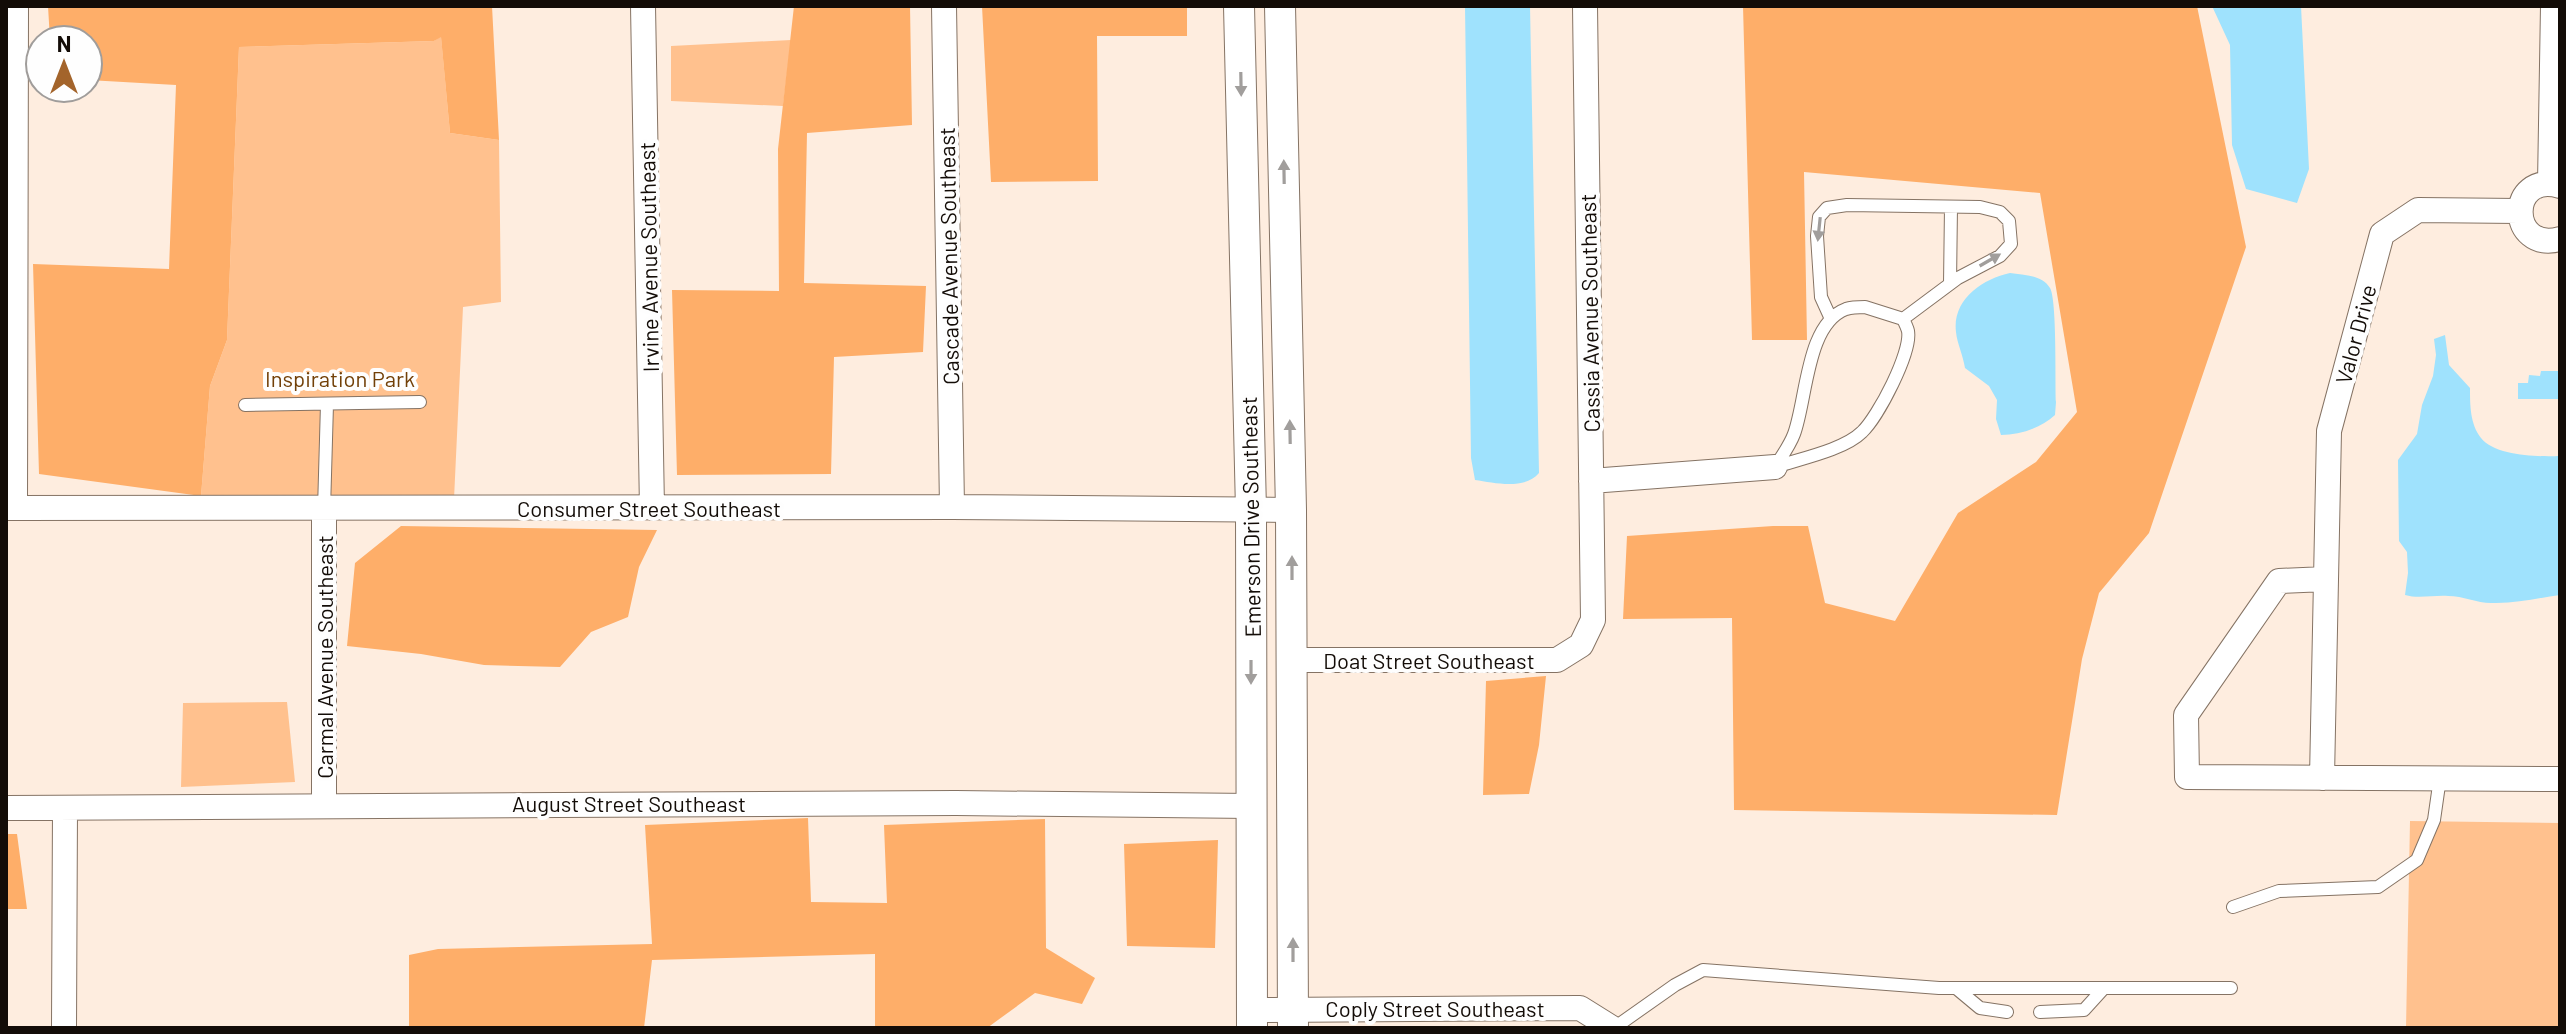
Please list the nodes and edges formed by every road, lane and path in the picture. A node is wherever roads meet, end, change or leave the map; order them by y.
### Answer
1 (16, 6) edge
2 (643, 6) edge
3 (944, 6) edge
4 (1239, 6) edge
5 (1280, 6) edge
6 (1585, 6) edge
7 (2553, 6) edge
8 (2555, 184) edge
9 (1951, 207) junction
10 (2519, 211) junction
11 (2560, 239) edge
12 (1950, 284) junction
13 (1831, 319) junction
14 (1903, 319) junction
15 (420, 402) dead end
16 (327, 404) junction
17 (245, 405) dead end
18 (1775, 467) junction
19 (1591, 481) junction
20 (952, 507) junction
21 (10, 508) edge
22 (652, 508) junction
23 (324, 510) junction
24 (1251, 510) junction
25 (1291, 510) junction
26 (2326, 579) junction
27 (1593, 620) joint
28 (1292, 660) junction
29 (2322, 778) junction
30 (2440, 778) junction
31 (2560, 779) edge
32 (324, 804) junction
33 (1252, 806) junction
34 (6, 808) edge
35 (65, 808) junction
36 (2233, 907) dead end
37 (1956, 988) junction
38 (2104, 988) junction
39 (2231, 988) dead end
40 (2007, 1012) dead end
41 (2040, 1012) dead end
42 (1293, 1018) edge
43 (1252, 1019) edge
44 (64, 1028) edge
45 (1613, 1028) edge

1 - 21 street
2 - 22 street, Irvine Avenue Southeast
3 - 20 street, Cascade Avenue Southeast
4 -> 24 street, Emerson Drive Southeast
25 -> 5 street, Emerson Drive Southeast
6 - 19 street, Cassia Avenue Southeast
7 - 8 street
8 - 10 street
9 - 12 lane
12 -> 9 lane
9 -> 13 lane
10 - 11 street
10 - 26 street, Valor Drive
12 - 14 lane
13 - 14 lane
13 - 18 lane
14 - 18 lane
15 - 16 lane
16 - 17 lane
16 - 23 lane
18 - 19 street
19 - 27 street, Cassia Avenue Southeast
20 - 22 street, Consumer Street Southeast
20 - 24 street, Consumer Street Southeast
21 - 23 street, Consumer Street Southeast
22 - 23 street, Consumer Street Southeast
23 - 32 street, Carmal Avenue Southeast
24 - 25 street, Consumer Street Southeast
24 -> 33 street, Emerson Drive Southeast
28 -> 25 street, Emerson Drive Southeast
26 - 29 street, Valor Drive
26 - 29 street
27 - 28 street, Doat Street Southeast
42 -> 28 street, Emerson Drive Southeast
29 - 30 street
30 - 31 street
30 - 36 lane
32 - 33 street, August Street Southeast
32 - 35 street, August Street Southeast
33 - 43 street, Emerson Drive Southeast
34 - 35 street, August Street Southeast
35 - 44 street
37 - 38 lane
37 - 40 lane
37 - 45 lane
38 - 39 lane
38 - 41 lane
42 - 43 street, Coply Street Southeast
42 - 45 street, Coply Street Southeast

